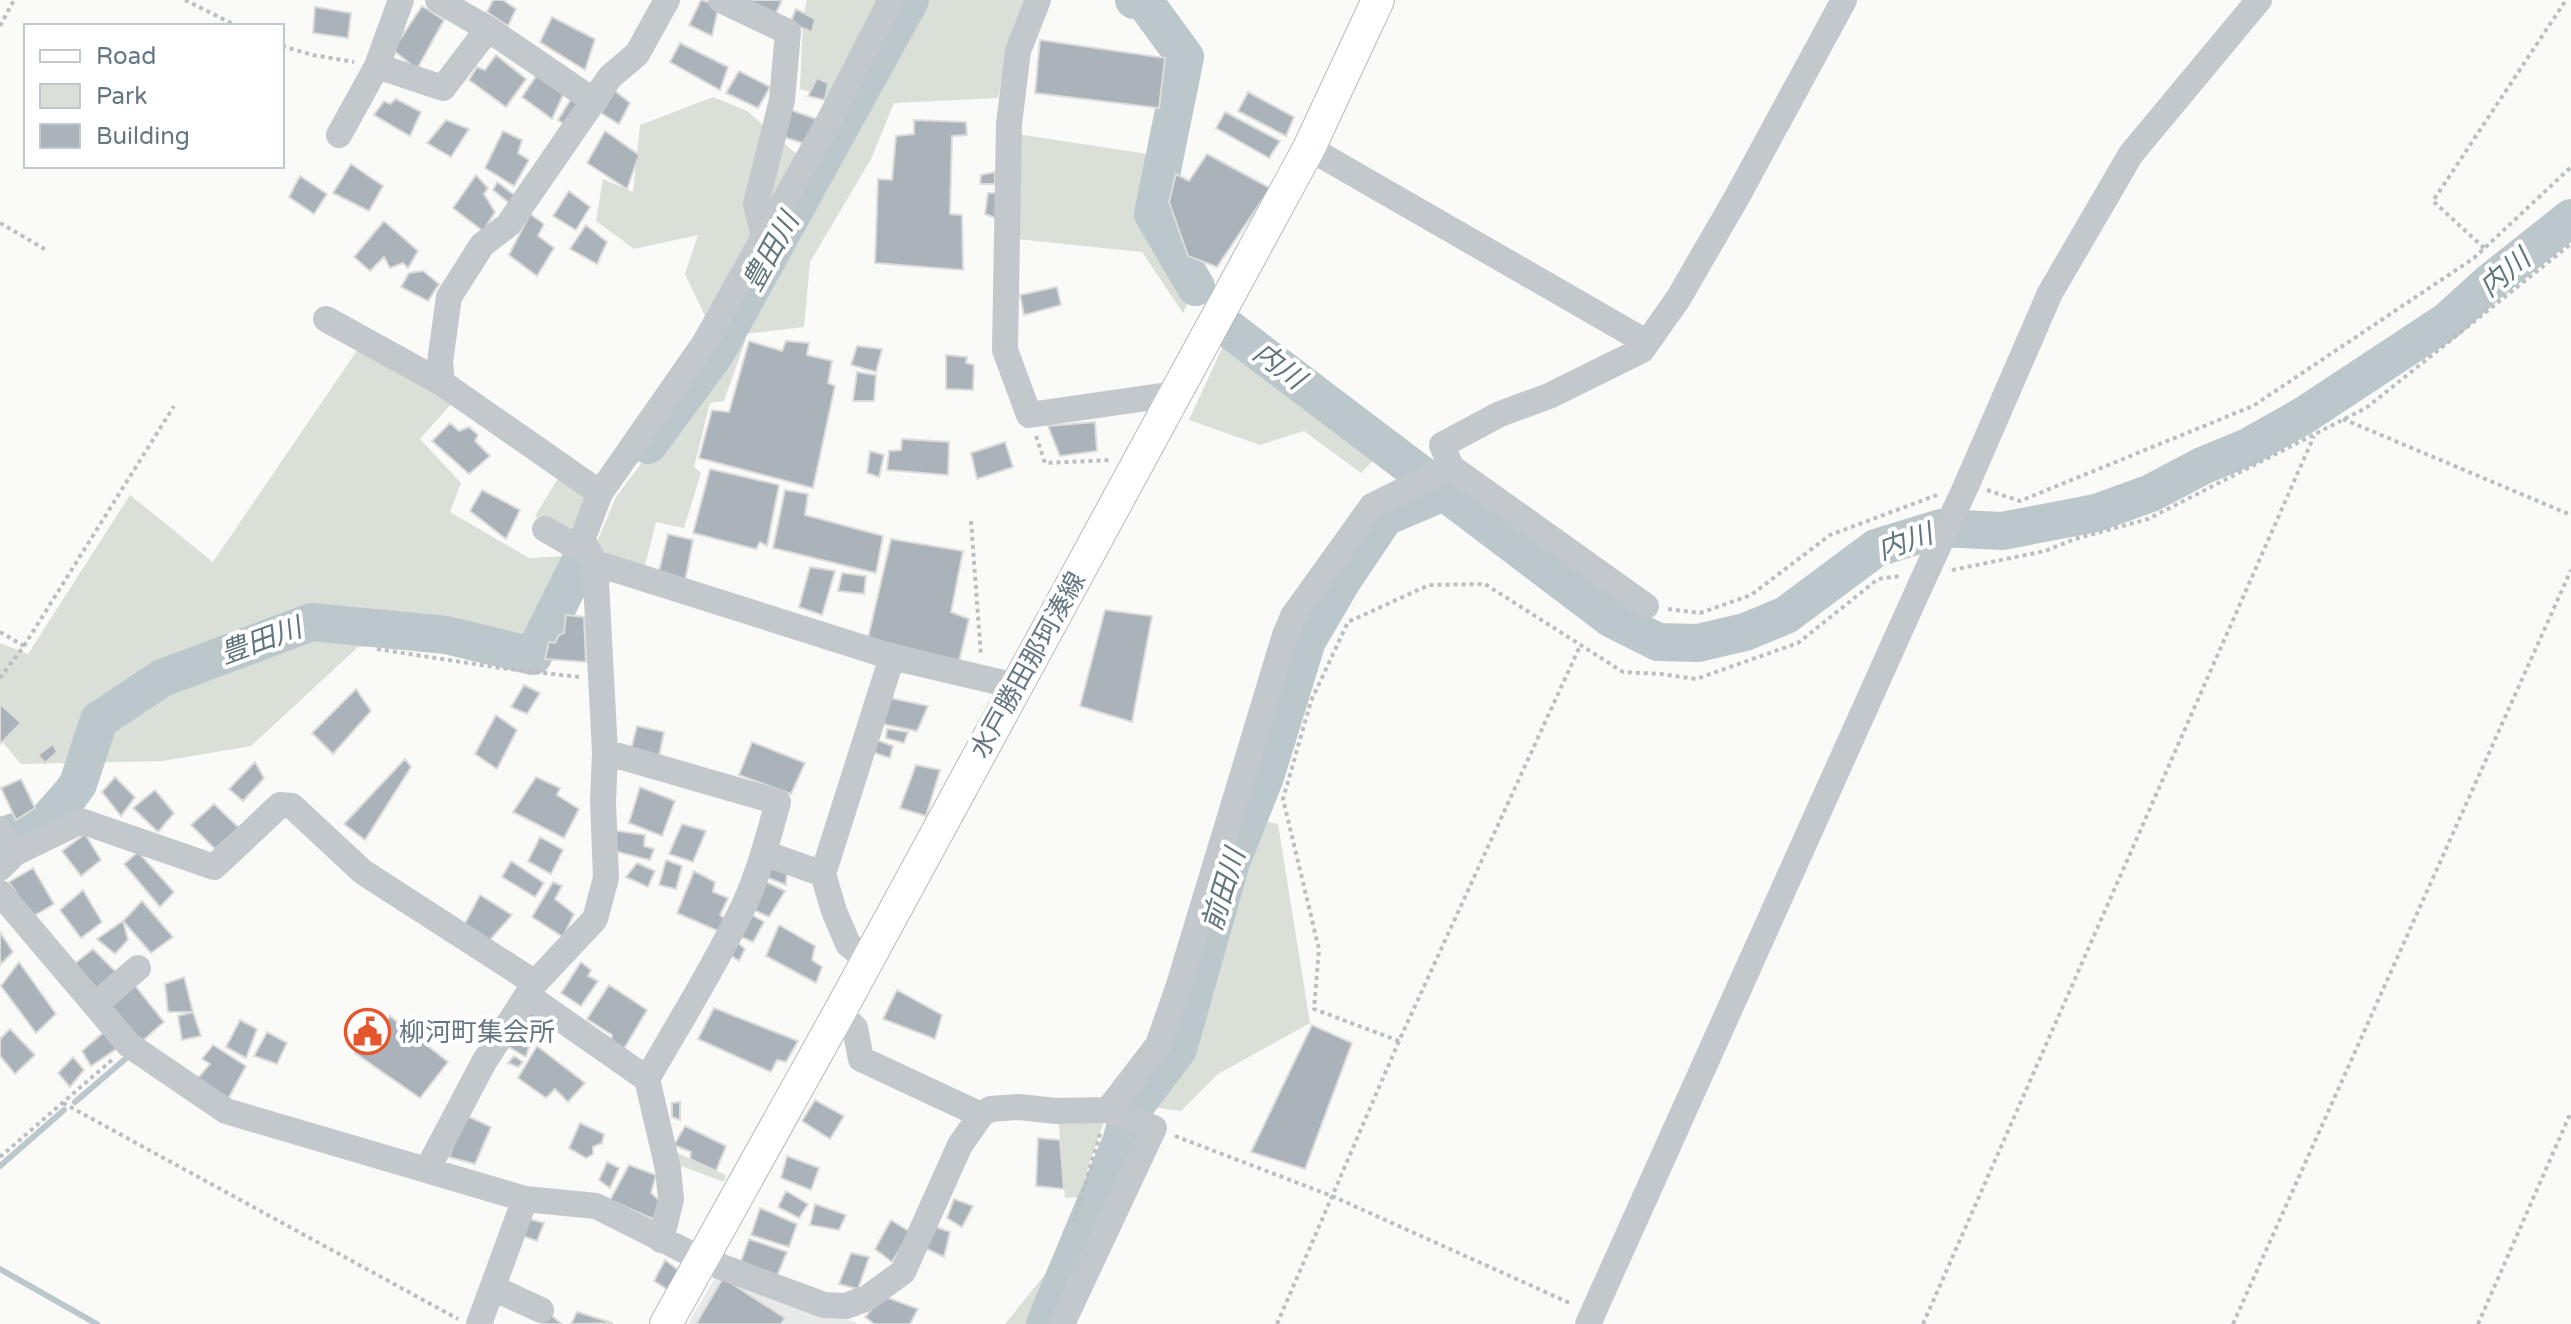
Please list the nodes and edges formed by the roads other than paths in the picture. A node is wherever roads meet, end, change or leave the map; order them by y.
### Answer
1 (401, 0) edge
2 (438, 0) edge
3 (667, 0) edge
4 (721, 0) edge
5 (891, 0) edge
6 (1038, 0) edge
7 (1378, 0) edge
8 (1844, 0) edge
9 (2259, 0) edge
10 (488, 29) junction
11 (377, 66) junction
12 (594, 101) junction
13 (339, 135) dead end
14 (1309, 148) junction
15 (764, 236) junction
16 (326, 319) dead end
17 (1642, 350) junction
18 (442, 383) junction
19 (1175, 394) junction
20 (1445, 471) junction
21 (600, 493) junction
22 (545, 529) dead end
23 (590, 553) junction
24 (1646, 606) road end
25 (892, 657) junction
26 (1016, 686) junction
27 (605, 752) junction
28 (0, 831) edge
29 (764, 853) junction
30 (7, 860) edge
31 (823, 874) junction
32 (0, 893) edge
33 (867, 960) junction
34 (138, 968) dead end
35 (532, 990) junction
36 (95, 1005) junction
37 (839, 1013) junction
38 (647, 1079) junction
39 (1108, 1110) junction
40 (981, 1115) junction
41 (427, 1170) junction
42 (525, 1199) junction
43 (661, 1240) junction
44 (703, 1260) junction
45 (493, 1288) junction
46 (541, 1310) dead end
47 (1591, 1318) edge
48 (479, 1324) edge
49 (666, 1324) edge
50 (1062, 1324) edge

1 - 11 street
2 - 10 street
3 - 12 street
4 - 15 street
5 - 15 street
6 - 19 street
7 - 14 main road, 水戸勝田那珂湊線
8 - 17 street
9 - 47 street, bridge
10 - 11 street
10 - 12 street
11 - 13 street
12 - 18 street
14 - 17 street
14 - 19 main road, 水戸勝田那珂湊線
15 - 21 street
16 - 18 street
17 - 20 street
18 - 21 street
19 - 26 main road, 水戸勝田那珂湊線
20 - 24 street
20 - 39 street
21 - 23 street
22 - 23 street
23 - 25 street
23 - 27 street
25 - 26 street
25 - 31 street
26 - 33 main road, 水戸勝田那珂湊線
27 - 29 street
27 - 35 street
28 - 30 street
29 - 31 street
29 - 38 street
30 - 35 street
31 - 33 street
32 - 36 street
33 - 37 main road, 水戸勝田那珂湊線
34 - 36 street
35 - 38 street
35 - 41 street
36 - 41 street
37 - 40 street
37 - 44 main road, 水戸勝田那珂湊線
38 - 43 street
39 - 40 street
39 - 50 street
40 - 44 street
41 - 42 street
42 - 43 street
42 - 45 street
43 - 44 street
44 - 49 main road, 水戸勝田那珂湊線
45 - 46 street
45 - 48 street

